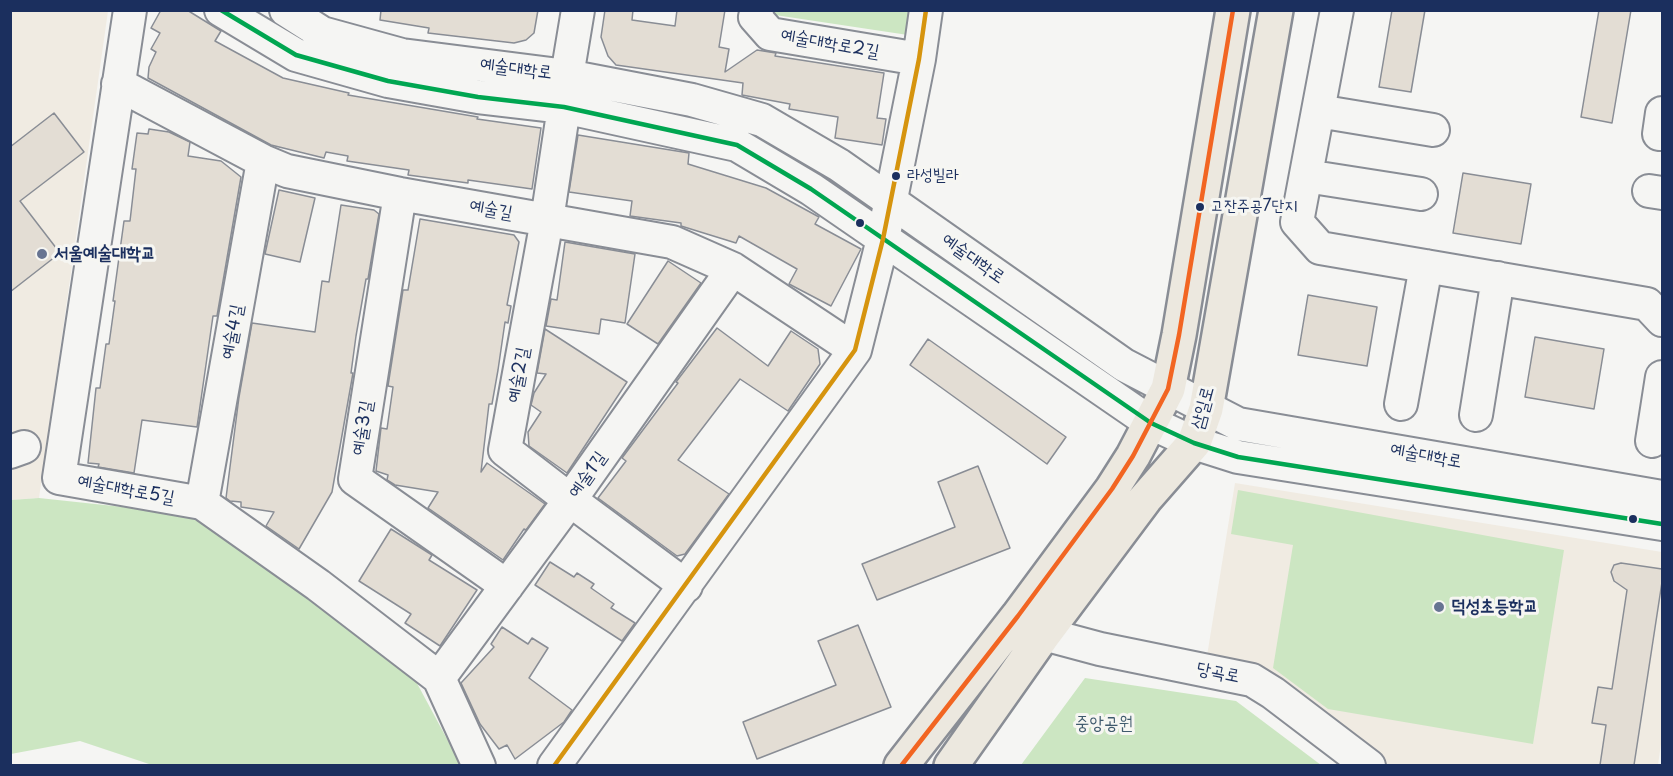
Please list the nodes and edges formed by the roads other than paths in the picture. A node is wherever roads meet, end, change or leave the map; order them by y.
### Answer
1 (130, 10) edge
2 (221, 10) edge
3 (286, 10) edge
4 (578, 10) edge
5 (757, 10) edge
6 (926, 10) edge
7 (1233, 10) edge
8 (1276, 10) edge
9 (1337, 10) edge
10 (919, 59) junction
11 (567, 76) junction
12 (118, 84) junction
13 (564, 107) junction
14 (1318, 111) junction
15 (1662, 113) edge
16 (1433, 130) dead end
17 (1662, 135) edge
18 (263, 161) junction
19 (1306, 176) junction
20 (400, 194) junction
21 (1421, 194) dead end
22 (890, 200) junction
23 (547, 220) junction
24 (883, 239) junction
25 (1426, 266) junction
26 (733, 269) junction
27 (1498, 278) junction
28 (1662, 320) edge
29 (855, 350) junction
30 (1662, 377) edge
31 (1168, 389) junction
32 (1401, 404) dead end
33 (1206, 409) junction
34 (1476, 415) dead end
35 (1151, 423) junction
36 (1652, 441) dead end
37 (1194, 443) junction
38 (1662, 497) edge
39 (570, 500) junction
40 (202, 503) junction
41 (1662, 524) edge
42 (686, 585) junction
43 (507, 586) junction
44 (1044, 633) junction
45 (439, 678) junction
46 (479, 765) edge
47 (554, 765) edge
48 (901, 765) edge
49 (951, 765) edge
50 (1369, 765) edge

1 - 12 street, 예술대학로5길
2 - 13 street, 예술대학로
3 - 11 street, 예술대학로
4 - 11 street
5 - 10 street, 예술대학로2길
6 - 10 street
7 - 31 main road
8 - 33 main road, 삼일로
9 - 14 street
10 - 22 street
11 - 22 street, 예술대학로
12 - 18 street, 예술길
12 - 40 street, 예술대학로5길
13 - 23 street
13 - 24 street, 예술대학로
14 - 16 street
14 - 19 street
15 - 17 street
18 - 20 street, 예술길
18 - 40 street, 예술4길
19 - 21 street
19 - 25 street
20 - 23 street, 예술길
20 - 43 street, 예술3길
22 - 24 street
22 - 31 street, 예술대학로
23 - 26 street, 예술길
23 - 39 street, 예술2길
24 - 29 street
24 - 35 street, 예술대학로
25 - 27 street
25 - 32 street
26 - 29 street, 예술길
26 - 39 street, 예술1길
27 - 28 street
27 - 34 street
29 - 42 street
30 - 36 street
31 - 33 street, 예술대학로
31 - 35 main road
33 - 37 main road, 삼일로
33 - 38 street, 예술대학로
35 - 37 street, 예술대학로
35 - 48 main road
37 - 41 street, 예술대학로
37 - 44 main road, 삼일로
39 - 42 street
39 - 43 street, 예술1길
40 - 45 street, 예술대학로5길
42 - 47 street
43 - 45 street, 예술1길
44 - 49 main road, 삼일로
44 - 50 street, 당곡로
45 - 46 street, 예술대학로5길

